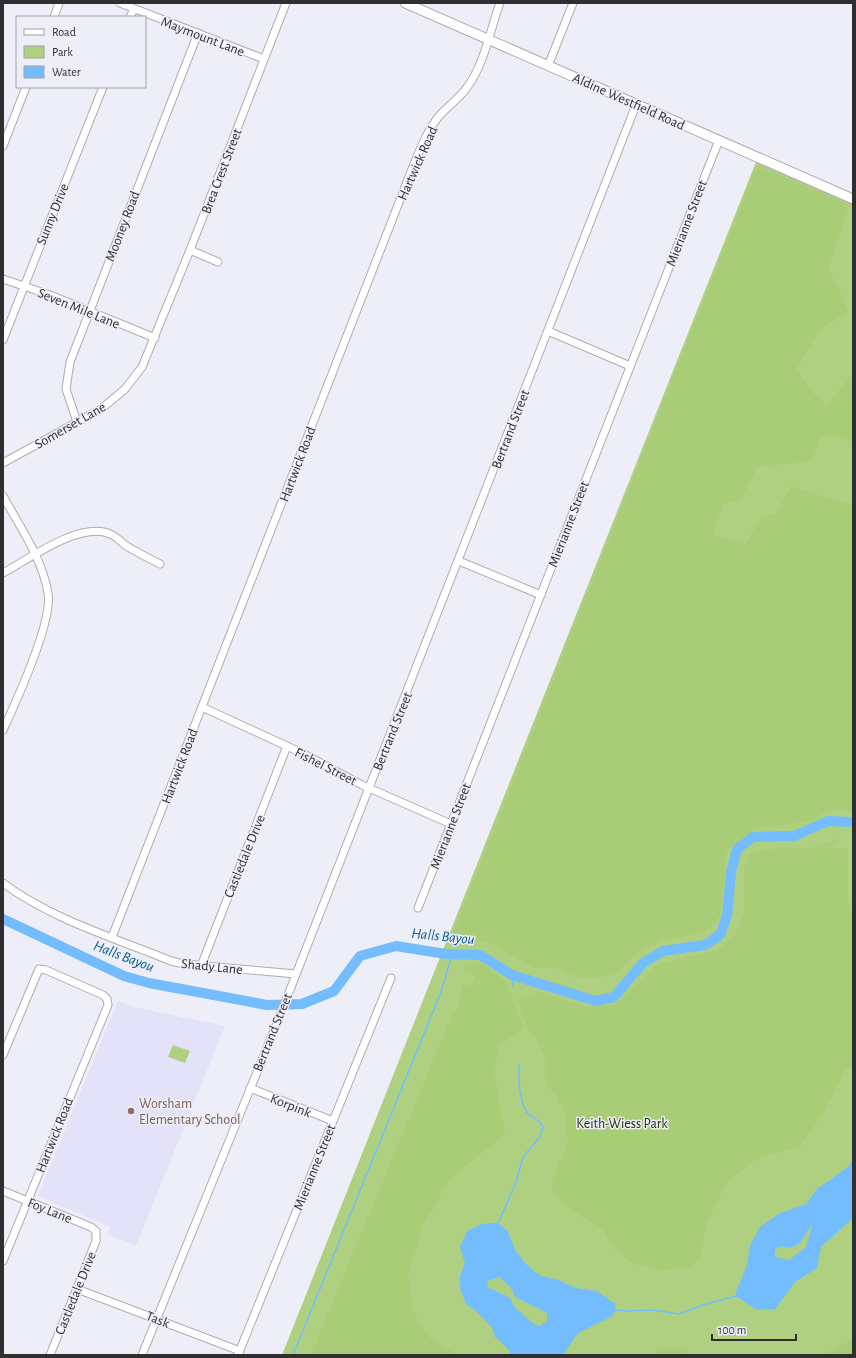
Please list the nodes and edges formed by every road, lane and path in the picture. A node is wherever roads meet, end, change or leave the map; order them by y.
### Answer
1 (59, 3) edge
2 (120, 3) edge
3 (286, 3) edge
4 (405, 3) edge
5 (500, 3) edge
6 (573, 3) edge
7 (134, 9) junction
8 (54, 16) edge
9 (130, 16) edge
10 (198, 33) junction
11 (488, 39) junction
12 (264, 59) junction
13 (548, 66) junction
14 (26, 88) edge
15 (103, 88) edge
16 (636, 104) junction
17 (718, 140) junction
18 (3, 146) edge
19 (853, 198) edge
20 (190, 250) junction
21 (218, 262) dead end
22 (3, 279) edge
23 (24, 286) junction
24 (89, 312) junction
25 (548, 331) junction
26 (155, 338) junction
27 (3, 340) edge
28 (630, 366) junction
29 (77, 422) junction
30 (3, 463) edge
31 (3, 496) edge
32 (35, 555) junction
33 (459, 561) junction
34 (160, 564) dead end
35 (3, 573) edge
36 (541, 595) junction
37 (202, 708) junction
38 (3, 730) edge
39 (287, 746) junction
40 (369, 788) junction
41 (451, 824) junction
42 (3, 883) edge
43 (418, 908) dead end
44 (112, 937) junction
45 (201, 966) junction
46 (294, 977) junction
47 (391, 978) dead end
48 (3, 1055) edge
49 (250, 1088) junction
50 (333, 1121) junction
51 (3, 1191) edge
52 (27, 1201) junction
53 (96, 1231) joint
54 (3, 1261) edge
55 (77, 1288) junction
56 (156, 1319) junction
57 (239, 1353) edge
58 (50, 1355) edge
59 (142, 1355) edge

1 - 8 street
2 - 7 street, Maymount Lane
3 - 12 street, Brea Crest Street
4 - 11 main road, Aldine Westfield Road
5 - 11 street, Hartwick Road
6 - 13 street
7 - 9 street
7 - 10 street, Maymount Lane
10 - 12 street, Maymount Lane
10 - 24 street, Mooney Road
11 - 13 main road, Aldine Westfield Road
11 - 37 street, Hartwick Road
12 - 20 street, Brea Crest Street
13 - 16 main road, Aldine Westfield Road
14 - 18 street
15 - 23 street, Sunny Drive
16 - 17 main road, Aldine Westfield Road
16 - 25 street, Bertrand Street
17 - 19 main road, Aldine Westfield Road
17 - 28 street, Mierianne Street
20 - 21 street
20 - 26 street, Brea Crest Street
22 - 23 street, Seven Mile Lane
23 - 24 street, Seven Mile Lane
23 - 27 street, Sunny Drive
24 - 26 street, Seven Mile Lane
24 - 29 street, Mooney Road
25 - 28 street
25 - 33 street, Bertrand Street
26 - 29 street, Somerset Lane
28 - 36 street, Mierianne Street
29 - 30 street, Somerset Lane
31 - 32 street
32 - 34 street
32 - 35 street
32 - 38 street
33 - 36 street
33 - 40 street, Bertrand Street
36 - 41 street, Mierianne Street
37 - 39 street, Fishel Street
37 - 44 street, Hartwick Road
39 - 40 street, Fishel Street
39 - 45 street, Castledale Drive
40 - 41 street, Fishel Street
40 - 46 street, Bertrand Street
41 - 43 street, Mierianne Street
42 - 44 street, Shady Lane
44 - 45 street, Shady Lane
45 - 46 street, Shady Lane
46 - 49 street, Bertrand Street
47 - 50 street, Mierianne Street
48 - 52 street, Hartwick Road
49 - 50 street, Korpink
49 - 56 street, Bertrand Street
50 - 57 street, Mierianne Street
51 - 52 street, Foy Lane
52 - 53 street, Foy Lane
52 - 54 street, Hartwick Road
53 - 55 street, Castledale Drive
55 - 56 street, Task
55 - 58 street, Castledale Drive
56 - 57 street, Task
56 - 59 street, Bertrand Street

